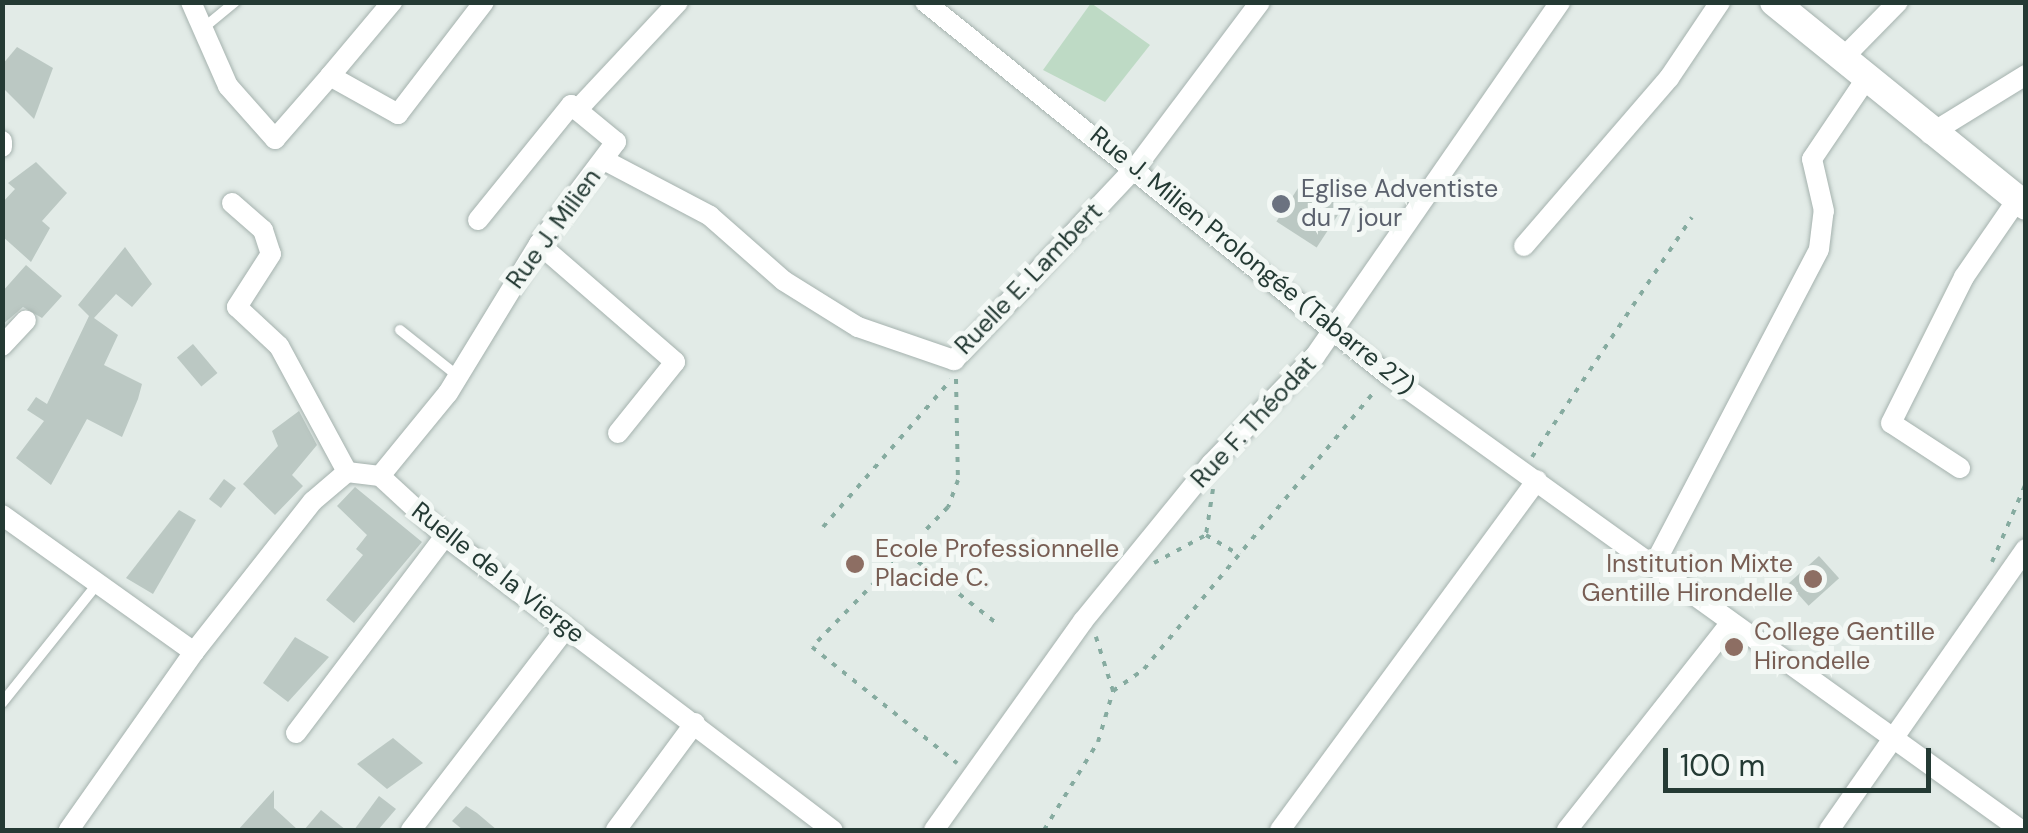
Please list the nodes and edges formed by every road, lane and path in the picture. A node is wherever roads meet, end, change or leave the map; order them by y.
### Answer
1 (190, 2) edge
2 (236, 2) edge
3 (392, 2) edge
4 (484, 2) edge
5 (678, 2) edge
6 (1260, 2) edge
7 (1560, 2) edge
8 (1720, 2) edge
9 (1774, 2) edge
10 (1898, 2) edge
11 (939, 7) edge
12 (201, 30) junction
13 (1842, 59) junction
14 (2026, 75) edge
15 (330, 76) junction
16 (1866, 80) junction
17 (578, 110) junction
18 (1930, 134) junction
19 (604, 160) junction
20 (1137, 166) junction
21 (232, 203) dead end
22 (2021, 203) edge
23 (1692, 217) dead end
24 (478, 220) dead end
25 (539, 244) junction
26 (1524, 246) dead end
27 (26, 320) dead end
28 (400, 330) dead end
29 (1333, 333) junction
30 (2, 346) edge
31 (955, 367) junction
32 (454, 373) junction
33 (1388, 376) junction
34 (618, 433) dead end
35 (1211, 464) junction
36 (1960, 468) dead end
37 (347, 472) junction
38 (1531, 475) junction
39 (380, 476) junction
40 (2026, 483) edge
41 (2, 515) edge
42 (823, 527) dead end
43 (1206, 535) junction
44 (445, 536) junction
45 (2026, 549) edge
46 (907, 553) junction
47 (1239, 555) junction
48 (1654, 565) junction
49 (1131, 566) junction
50 (1988, 571) dead end
51 (95, 587) junction
52 (1083, 621) junction
53 (999, 625) dead end
54 (1728, 626) junction
55 (566, 628) junction
56 (194, 652) junction
57 (1113, 692) junction
58 (2, 703) edge
59 (694, 723) junction
60 (296, 733) dead end
61 (1895, 742) junction
62 (972, 775) junction
63 (69, 830) edge
64 (411, 830) edge
65 (616, 830) edge
66 (834, 830) edge
67 (934, 830) edge
68 (1044, 830) edge
69 (1280, 830) edge
70 (1567, 830) edge
71 (1828, 830) edge
72 (2020, 830) edge

1 - 12 street
2 - 12 lane
3 - 15 street
4 - 15 street
5 - 17 street
6 - 20 street, Ruelle E. Lambert
7 - 29 street, Rue F. Théodat
8 - 26 street
9 - 13 main road
10 - 13 street
11 - 20 street, Rue J. Milien Prolongée (Tabarre 27)
12 - 15 street
13 - 16 main road
14 - 18 street
16 - 18 main road
16 - 48 street
17 - 19 street, Rue J. Milien
17 - 24 street
18 - 22 main road
19 - 25 street, Rue J. Milien
19 - 31 street, Ruelle E. Lambert
20 - 29 street, Rue J. Milien Prolongée (Tabarre 27)
20 - 31 street, Ruelle E. Lambert
21 - 37 street
22 - 36 street
23 - 38 path
25 - 32 street, Rue J. Milien
25 - 34 street
27 - 30 street
28 - 32 lane
29 - 33 street, Rue J. Milien Prolongée (Tabarre 27)
29 - 35 street, Rue F. Théodat
31 - 42 path
31 - 46 path
32 - 39 street, Rue J. Milien
33 - 38 street, Rue J. Milien Prolongée (Tabarre 27)
33 - 47 path
35 - 43 path
35 - 49 street, Rue F. Théodat
37 - 39 street
37 - 56 street
38 - 48 street, Rue J. Milien Prolongée (Tabarre 27)
38 - 69 street
39 - 44 street, Ruelle de la Vierge
40 - 50 path
41 - 51 street
43 - 47 path
43 - 49 path
44 - 55 street, Ruelle de la Vierge
44 - 60 street
45 - 61 street
46 - 53 path
46 - 62 path
47 - 57 path
48 - 54 street, Rue J. Milien Prolongée (Tabarre 27)
49 - 52 street, Rue F. Théodat
51 - 56 street
51 - 58 lane
52 - 57 path
52 - 62 street, Rue F. Théodat
54 - 61 street, Rue J. Milien Prolongée (Tabarre 27)
54 - 70 street
55 - 59 street, Ruelle de la Vierge
55 - 64 street
56 - 63 street
57 - 68 path
59 - 65 street
59 - 66 street, Ruelle de la Vierge
61 - 71 street
61 - 72 street, Rue J. Milien Prolongée (Tabarre 27)
62 - 67 street, Rue F. Théodat

